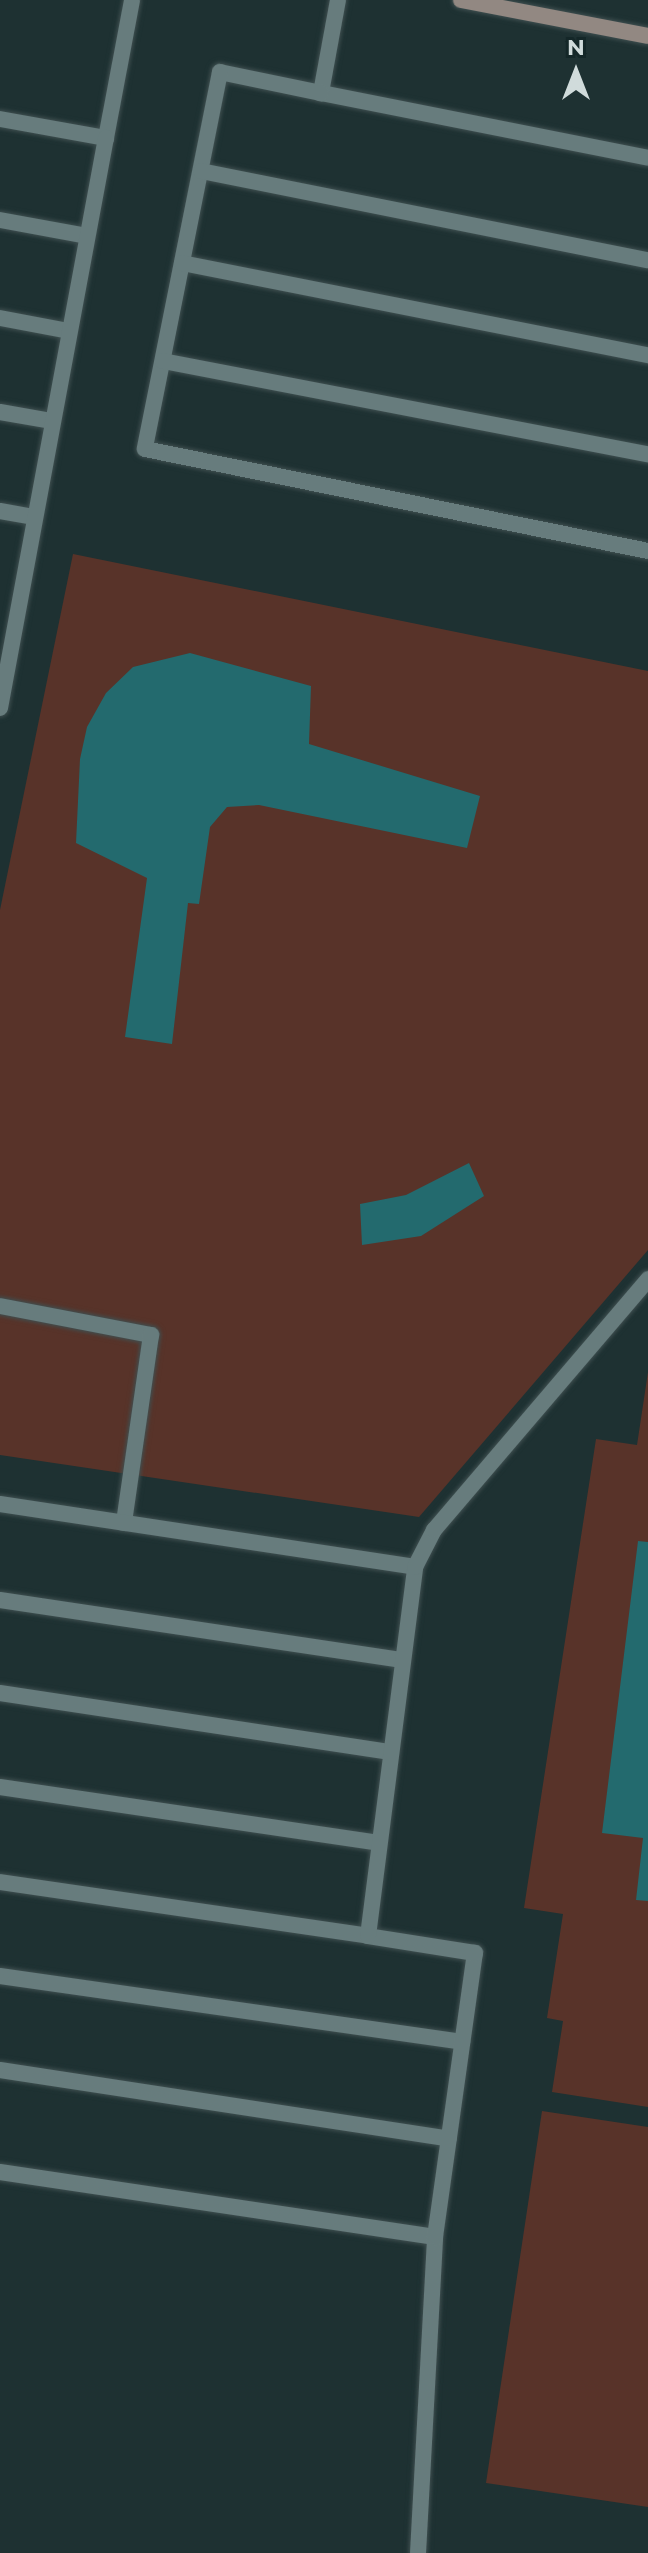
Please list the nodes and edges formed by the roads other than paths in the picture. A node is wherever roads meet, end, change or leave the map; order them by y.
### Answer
1 (132, 0) edge
2 (338, 0) edge
3 (461, 0) edge
4 (648, 36) edge
5 (321, 93) junction
6 (0, 119) edge
7 (106, 138) junction
8 (648, 158) edge
9 (201, 171) junction
10 (0, 220) edge
11 (87, 236) junction
12 (648, 260) edge
13 (182, 263) junction
14 (0, 318) edge
15 (69, 331) junction
16 (648, 355) edge
17 (163, 361) junction
18 (0, 412) edge
19 (52, 421) junction
20 (648, 454) edge
21 (0, 511) edge
22 (34, 517) junction
23 (648, 551) edge
24 (8, 612) edge
25 (0, 708) edge
26 (648, 1279) edge
27 (0, 1306) edge
28 (0, 1504) edge
29 (124, 1523) junction
30 (415, 1567) junction
31 (0, 1600) edge
32 (403, 1660) junction
33 (0, 1693) edge
34 (391, 1752) junction
35 (0, 1787) edge
36 (379, 1843) junction
37 (0, 1882) edge
38 (368, 1936) junction
39 (0, 1976) edge
40 (462, 2042) junction
41 (0, 2070) edge
42 (449, 2139) junction
43 (0, 2172) edge
44 (435, 2237) junction
45 (418, 2553) edge

1 - 7 lane
2 - 5 lane
3 - 4 street
5 - 8 lane
5 - 9 lane
6 - 7 lane
7 - 11 lane
9 - 12 lane
9 - 13 lane
10 - 11 lane
11 - 15 lane
13 - 16 lane
13 - 17 lane
14 - 15 lane
15 - 19 lane
17 - 20 lane
17 - 23 lane
18 - 19 lane
19 - 22 lane
21 - 22 lane
22 - 24 lane
24 - 25 lane
26 - 30 lane
27 - 29 lane
28 - 29 lane
29 - 30 lane
30 - 32 lane
31 - 32 lane
32 - 34 lane
33 - 34 lane
34 - 36 lane
35 - 36 lane
36 - 38 lane
37 - 38 lane
38 - 40 lane
39 - 40 lane
40 - 42 lane
41 - 42 lane
42 - 44 lane
43 - 44 lane
44 - 45 lane

